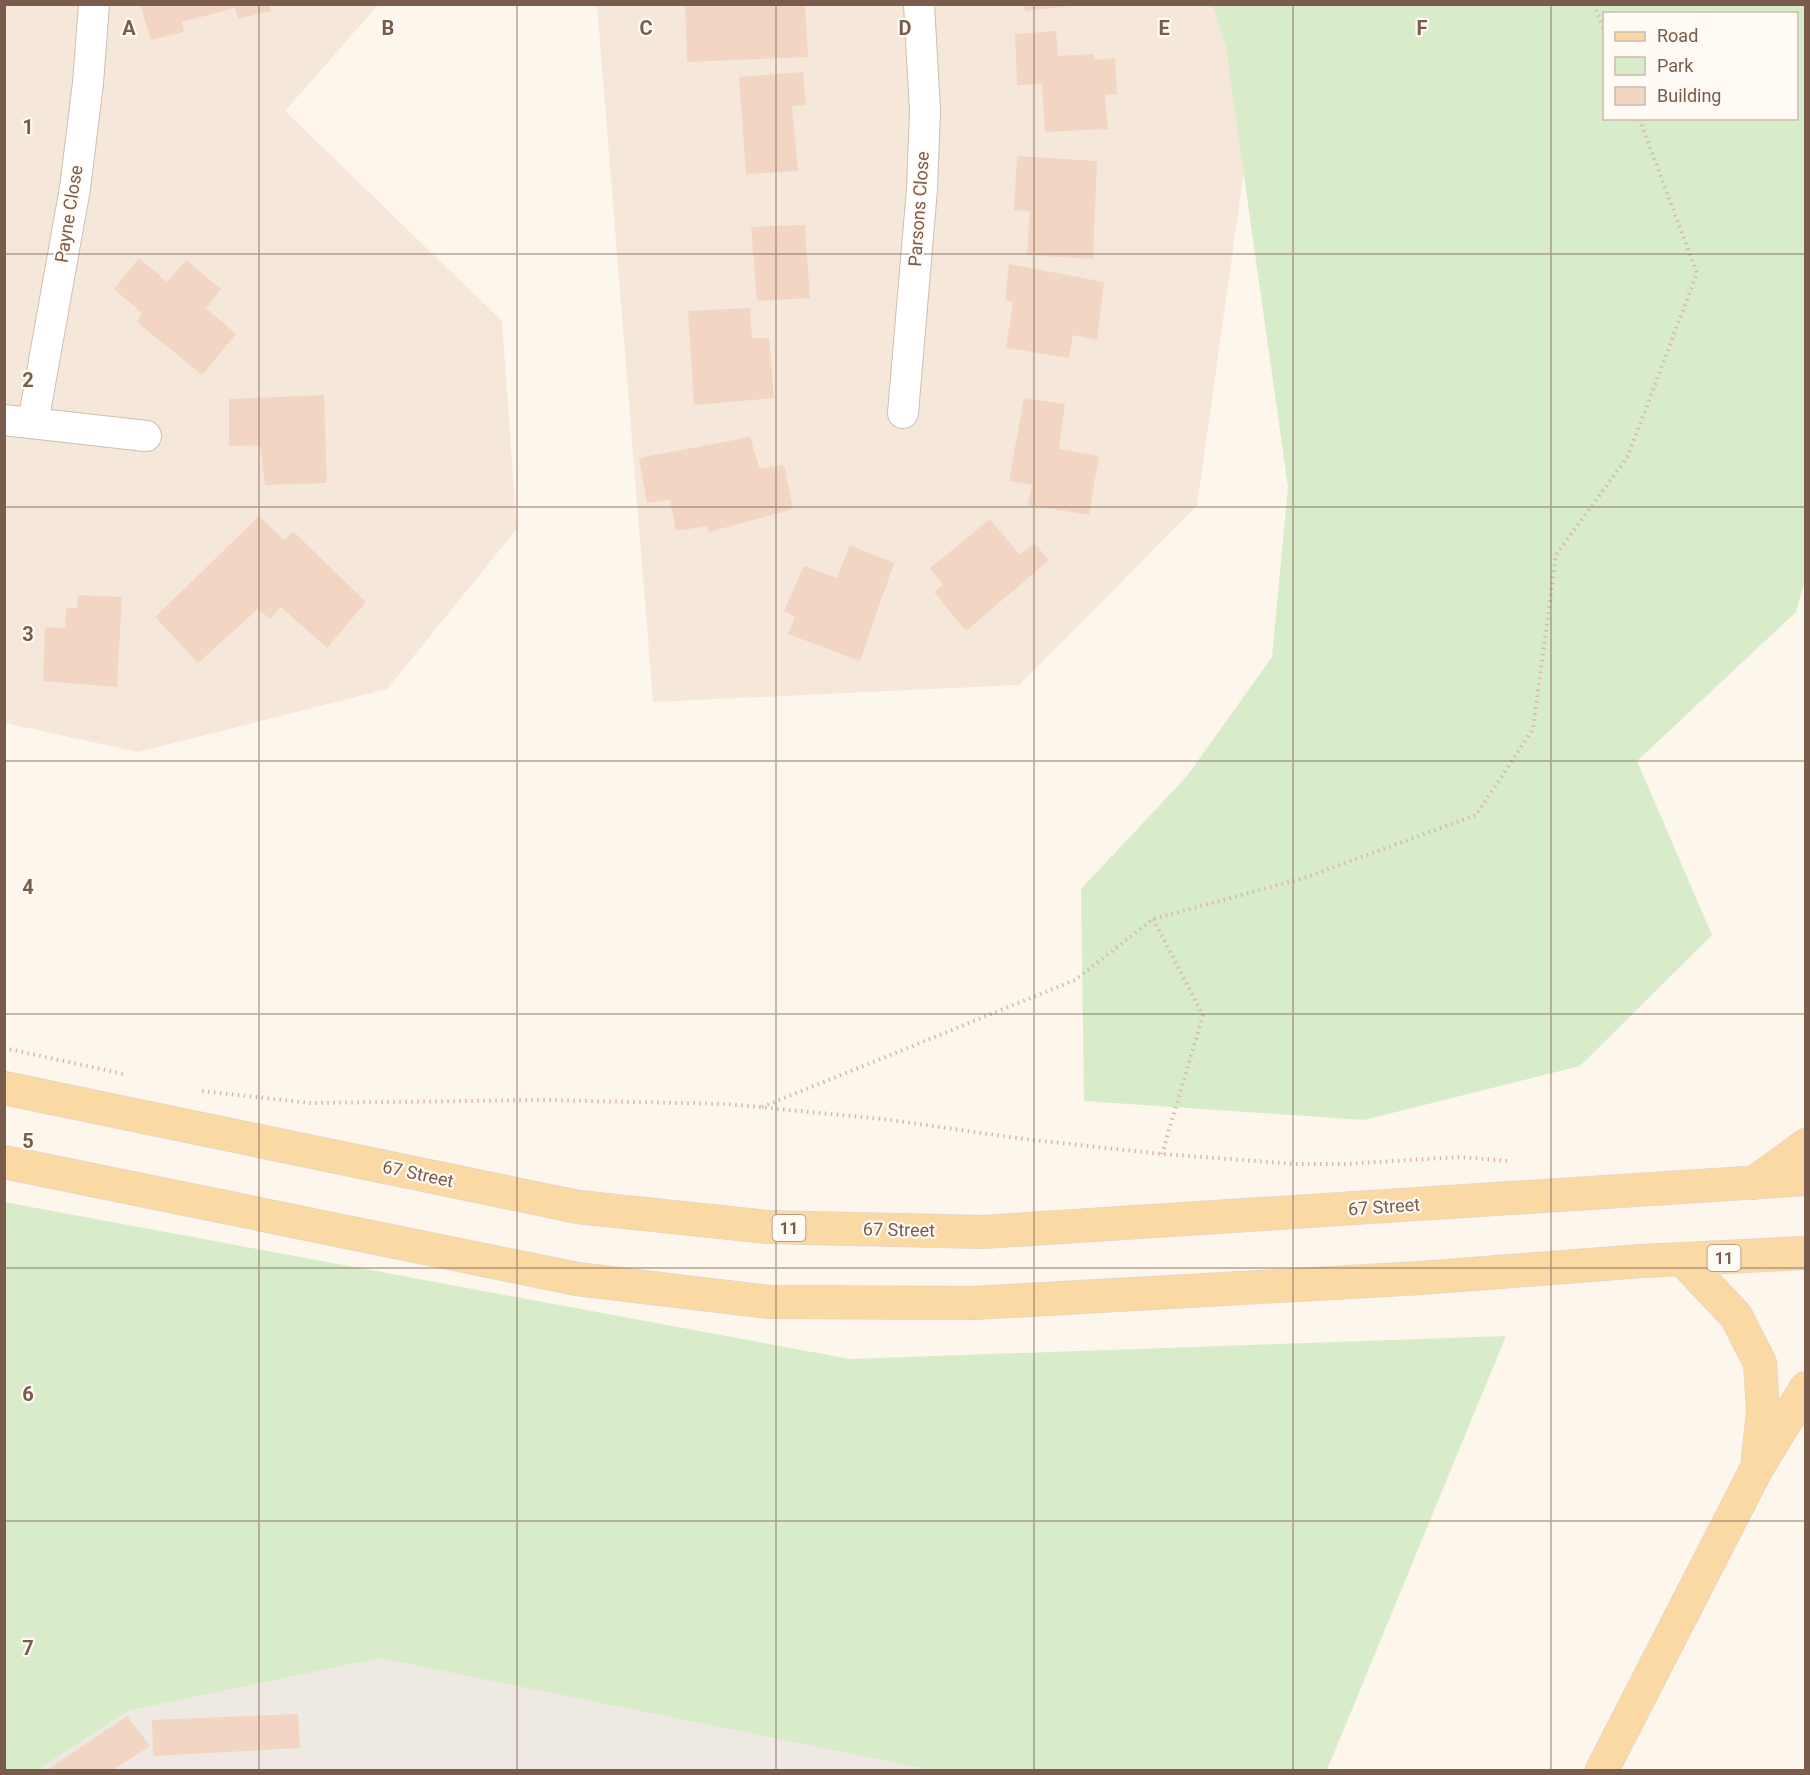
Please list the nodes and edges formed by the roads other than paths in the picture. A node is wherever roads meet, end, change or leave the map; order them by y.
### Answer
1 (94, 4) edge
2 (919, 4) edge
3 (903, 413) dead end
4 (19, 421) edge
5 (146, 436) dead end
6 (4, 1088) edge
7 (1806, 1145) edge
8 (4, 1162) edge
9 (1806, 1179) edge
10 (1754, 1183) junction
11 (1806, 1253) edge
12 (1683, 1260) junction
13 (1806, 1388) edge
14 (1757, 1468) junction
15 (1602, 1770) edge

1 - 4 street, Payne Close
2 - 3 street, Parsons Close
4 - 5 street, Payne Close
6 - 10 main road, 67 Street / 11
7 - 10 main road
8 - 12 main road, 11
9 - 10 main road, 67 Street / 11
11 - 12 main road, 11
12 - 14 main road
13 - 14 main road
14 - 15 main road

